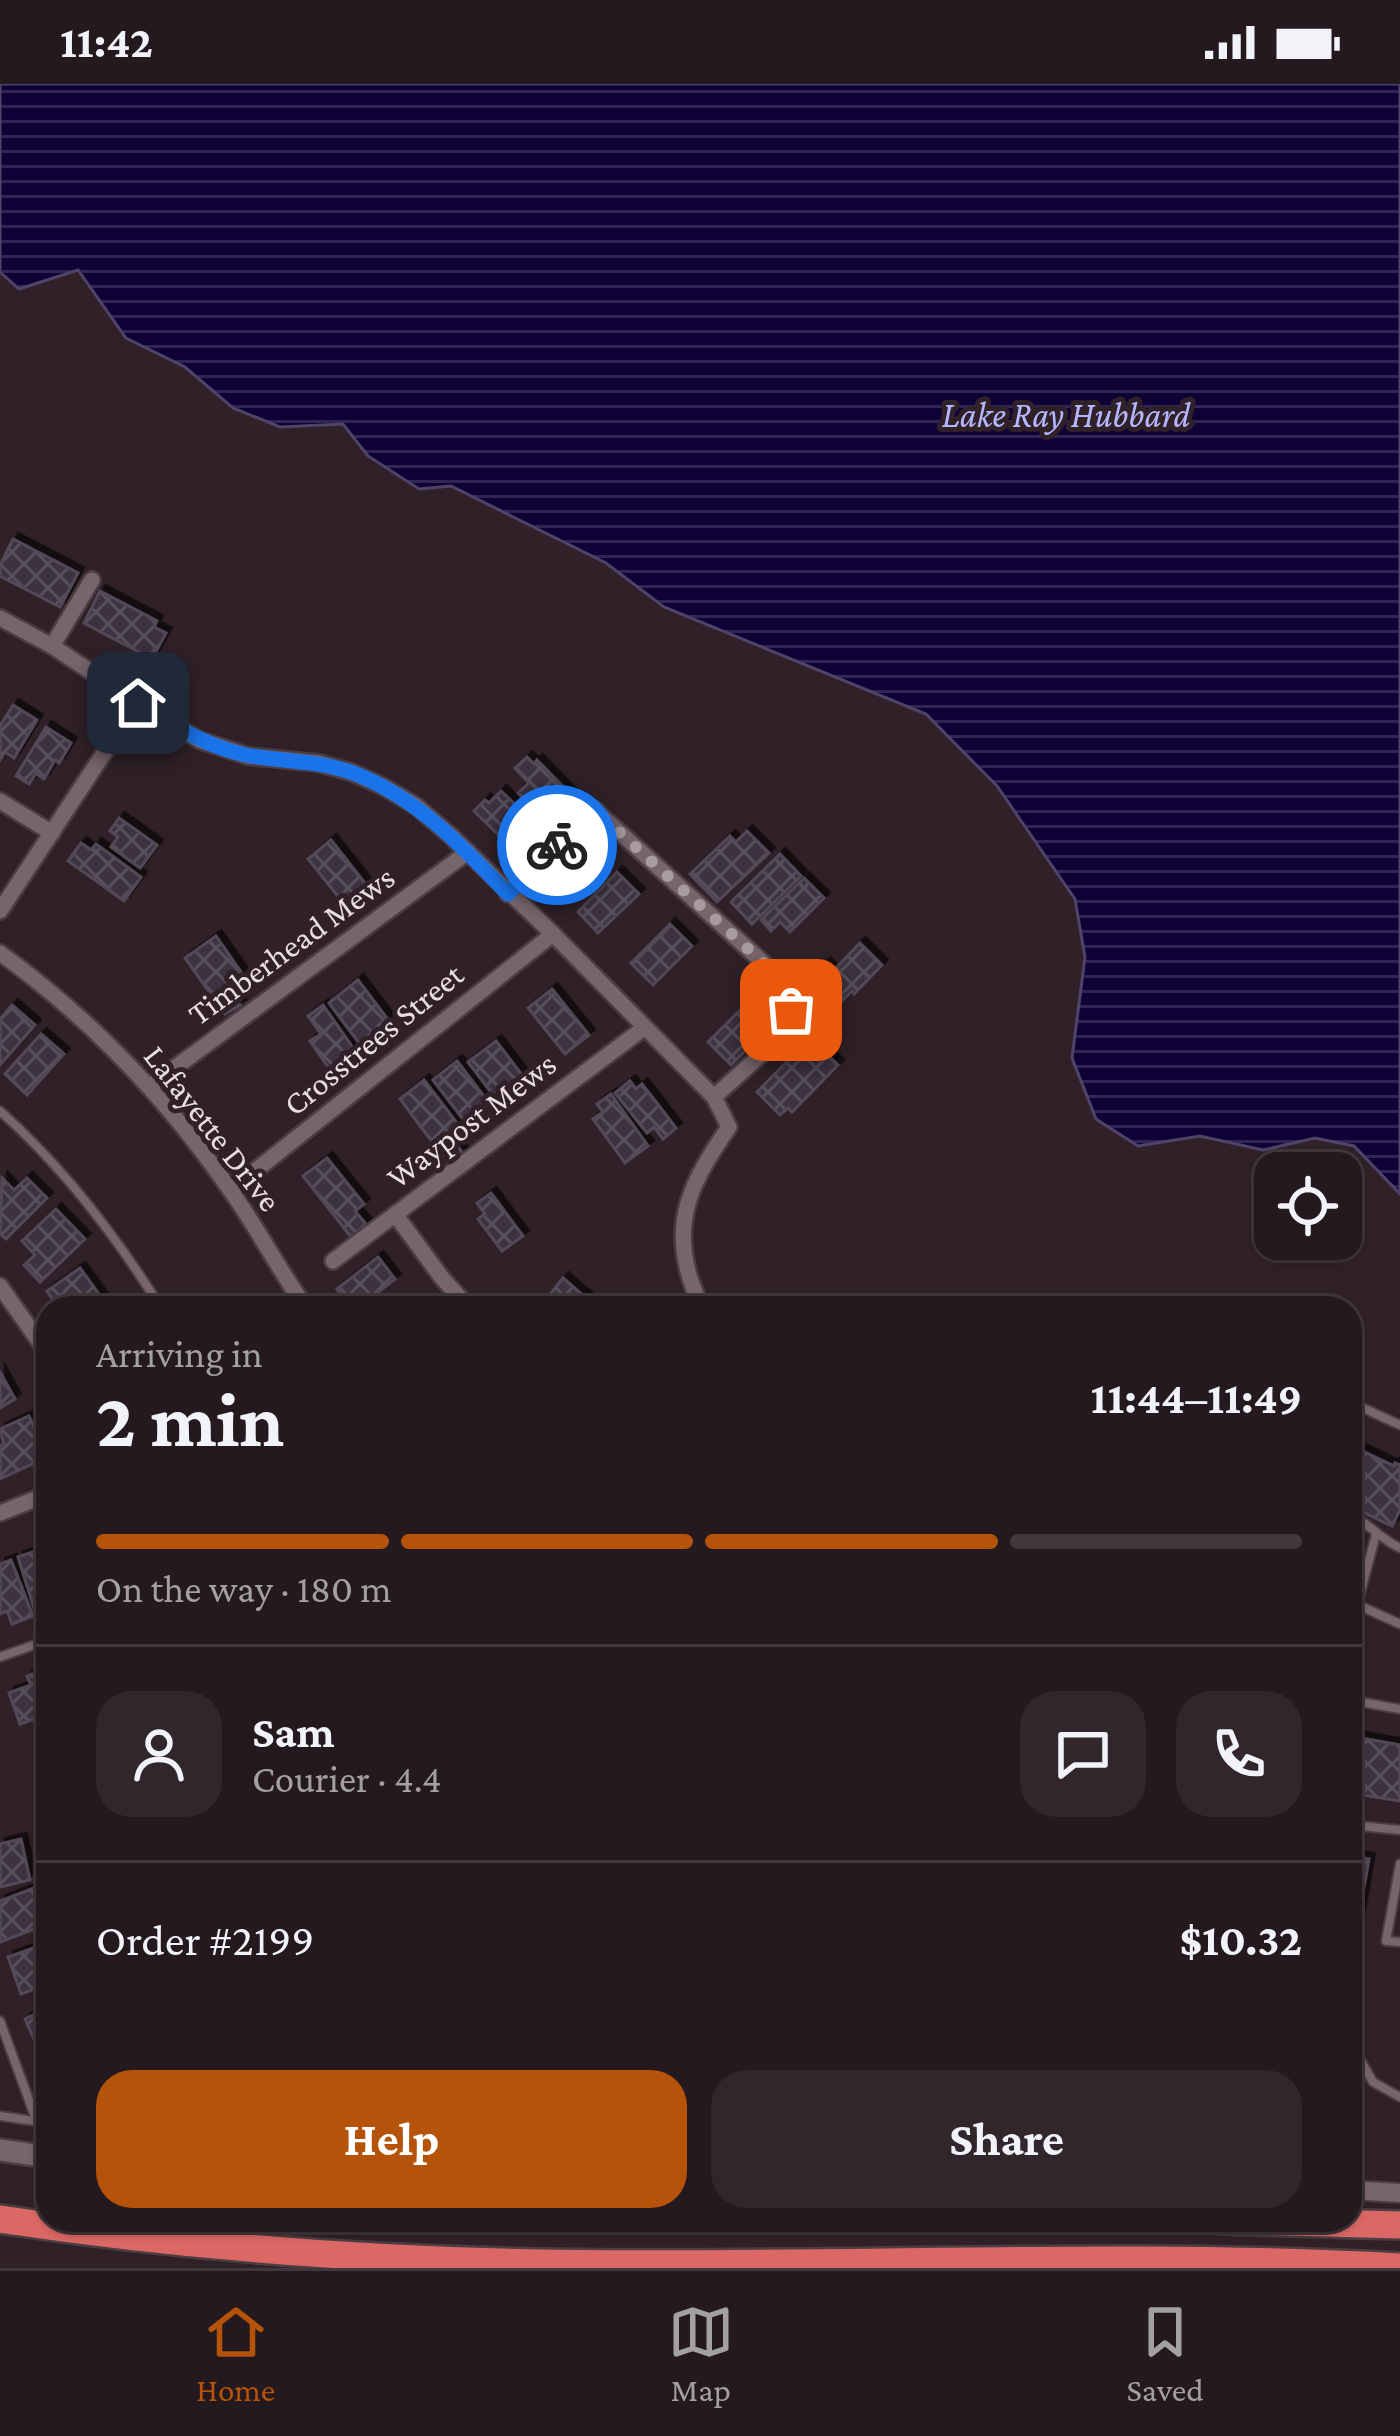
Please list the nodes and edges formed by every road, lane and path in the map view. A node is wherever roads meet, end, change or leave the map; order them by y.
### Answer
1 (92, 580) dead end
2 (0, 618) edge
3 (52, 646) junction
4 (106, 750) dead end
5 (0, 801) edge
6 (52, 833) junction
7 (467, 853) junction
8 (508, 894) junction
9 (0, 911) edge
10 (553, 934) junction
11 (0, 953) edge
12 (644, 1028) junction
13 (150, 1086) junction
14 (714, 1097) junction
15 (0, 1111) edge
16 (231, 1190) junction
17 (395, 1214) junction
18 (333, 1262) dead end
19 (0, 1286) edge
20 (153, 1296) edge
21 (298, 1296) edge
22 (459, 1296) edge
23 (697, 1296) edge
24 (36, 1337) edge
25 (1362, 1408) edge
26 (1400, 1425) edge
27 (36, 1499) edge
28 (0, 1513) edge
29 (1362, 1523) edge
30 (1376, 1534) junction
31 (1400, 1548) edge
32 (1362, 1586) edge
33 (1362, 1607) edge
34 (1400, 1624) edge
35 (36, 1644) edge
36 (0, 1657) edge
37 (1362, 1702) edge
38 (1400, 1709) edge
39 (1362, 1826) edge
40 (1400, 1830) edge
41 (1400, 1864) edge
42 (1400, 1942) edge
43 (0, 2021) edge
44 (1362, 2063) edge
45 (1400, 2097) edge
46 (36, 2106) edge
47 (0, 2116) edge
48 (36, 2121) edge
49 (0, 2150) edge
50 (36, 2155) edge
51 (1362, 2191) edge
52 (1400, 2193) edge
53 (0, 2219) edge
54 (36, 2223) edge
55 (1362, 2223) edge
56 (1400, 2224) edge
57 (106, 2232) edge
58 (1400, 2266) edge

1 - 3 street
2 - 3 street
3 - 7 street
4 - 6 street
5 - 6 street
6 - 9 street
7 - 8 street
7 - 13 street, Timberhead Mews
8 - 10 street
8 - 14 street
10 - 12 street
10 - 16 street, Crosstrees Street
11 - 13 street, Lafayette Drive
12 - 14 street
12 - 17 street, Waypost Mews
13 - 16 street, Lafayette Drive
14 - 23 street
15 - 20 lane
16 - 21 street, Lafayette Drive
17 - 18 street, Waypost Mews
17 - 22 street
19 - 24 street
25 - 26 lane
27 - 28 street
29 - 30 lane
30 - 31 lane
30 - 32 lane
33 - 34 lane
35 - 36 lane
37 - 38 lane
39 - 40 lane
41 - 42 lane
43 - 46 lane
44 - 45 lane
47 - 48 lane
49 - 50 main road
51 - 52 street
53 - 54 highway
55 - 56 highway
57 - 58 highway

